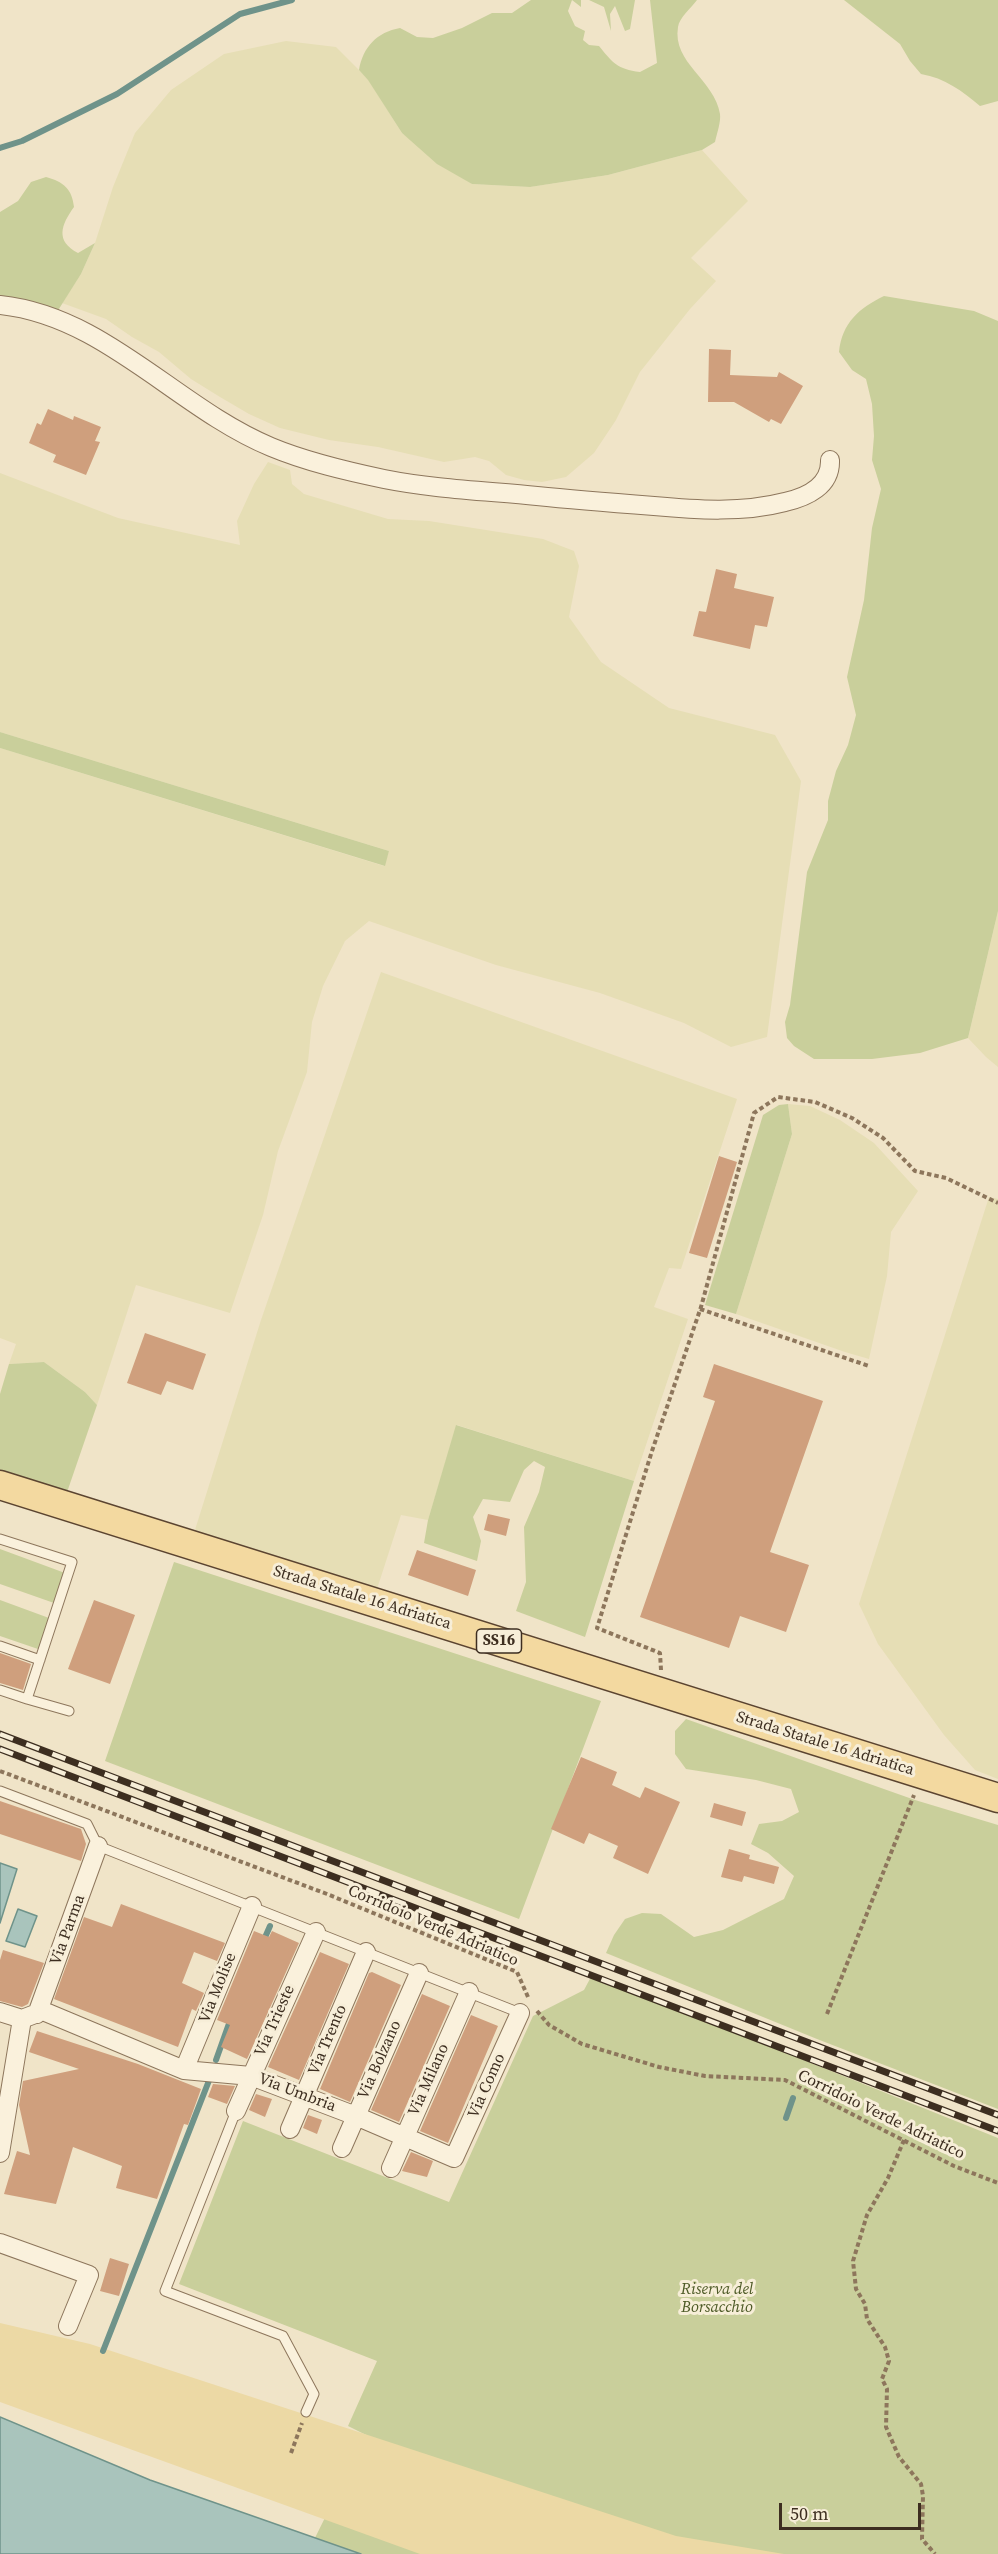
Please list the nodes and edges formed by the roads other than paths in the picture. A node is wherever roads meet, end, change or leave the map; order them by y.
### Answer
1 (0, 305) edge
2 (830, 460) dead end
3 (0, 1485) edge
4 (0, 1539) edge
5 (0, 1646) edge
6 (40, 1660) junction
7 (0, 1690) edge
8 (27, 1699) junction
9 (69, 1711) dead end
10 (0, 1791) edge
11 (998, 1798) edge
12 (98, 1846) junction
13 (252, 1906) junction
14 (316, 1932) junction
15 (366, 1952) junction
16 (419, 1973) junction
17 (469, 1992) junction
18 (0, 2012) edge
19 (520, 2013) joint
20 (30, 2016) junction
21 (184, 2070) junction
22 (251, 2076) junction
23 (304, 2096) junction
24 (236, 2111) joint
25 (356, 2116) junction
26 (290, 2129) dead end
27 (404, 2137) junction
28 (342, 2148) dead end
29 (0, 2153) edge
30 (454, 2158) joint
31 (390, 2168) dead end
32 (0, 2243) edge
33 (68, 2326) dead end
34 (306, 2412) road end

1 - 2 street
3 - 11 main road, Strada Statale 16 Adriatica / SS16
4 - 6 lane
5 - 6 lane
6 - 8 lane
7 - 8 lane
8 - 9 lane
10 - 12 lane
12 - 13 lane
12 - 20 street, Via Parma
13 - 14 lane
13 - 21 street, Via Molise
14 - 15 lane
14 - 22 street, Via Trieste
15 - 16 lane
15 - 23 street, Via Trento
16 - 17 lane
16 - 25 street, Via Bolzano
17 - 19 lane
17 - 27 street, Via Milano
18 - 20 street, Via Umbria
19 - 30 street, Via Como
20 - 21 street, Via Umbria
20 - 29 street, Via Parma
21 - 22 street, Via Umbria
22 - 23 street, Via Umbria
22 - 24 street, Via Trieste
23 - 25 street, Via Umbria
23 - 26 street, Via Trento
24 - 34 lane
25 - 27 street, Via Umbria
25 - 28 street, Via Bolzano
27 - 30 street, Via Umbria
27 - 31 street, Via Milano
32 - 33 street

